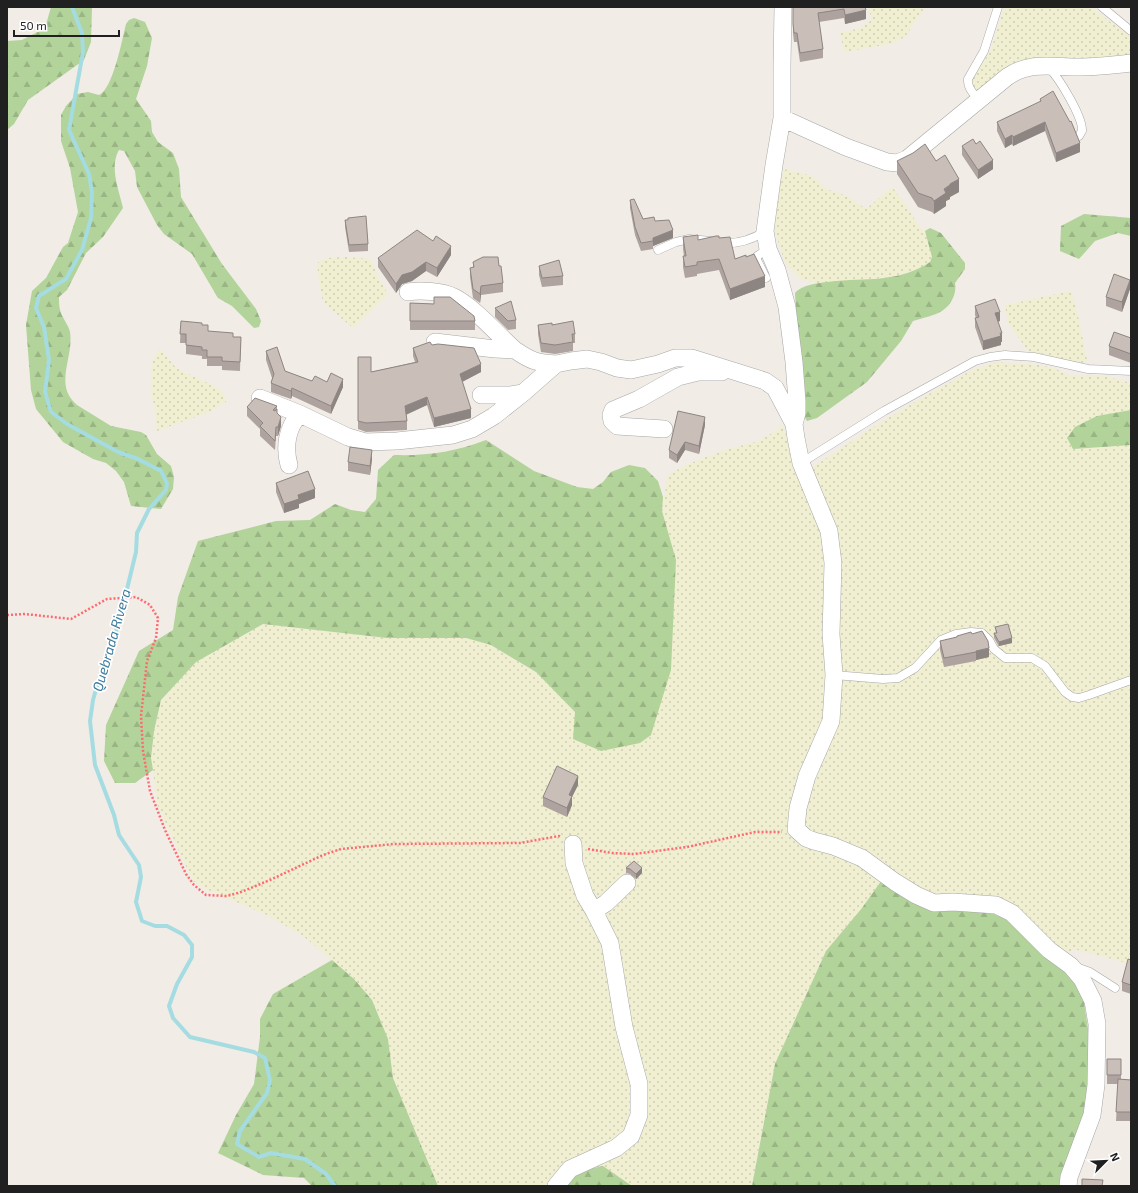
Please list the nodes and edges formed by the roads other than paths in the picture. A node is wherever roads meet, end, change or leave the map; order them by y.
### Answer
1 (783, 7) edge
2 (998, 7) edge
3 (1102, 7) edge
4 (1131, 31) edge
5 (1131, 63) edge
6 (1048, 66) junction
7 (980, 100) junction
8 (782, 118) junction
9 (1079, 136) edge
10 (765, 231) junction
11 (768, 249) junction
12 (658, 250) dead end
13 (766, 278) edge
14 (408, 292) dead end
15 (435, 342) dead end
16 (515, 350) junction
17 (556, 364) junction
18 (732, 371) junction
19 (1131, 371) edge
20 (523, 393) junction
21 (480, 395) dead end
22 (260, 398) edge
23 (300, 414) junction
24 (794, 424) junction
25 (664, 429) dead end
26 (801, 463) junction
27 (289, 465) dead end
28 (834, 676) junction
29 (1131, 680) edge
30 (572, 844) road end
31 (627, 883) dead end
32 (594, 911) junction
33 (1071, 966) junction
34 (1115, 988) dead end
35 (556, 1186) edge
36 (1068, 1186) edge

1 - 8 street
2 - 7 lane
3 - 4 lane
5 - 6 street
6 - 7 street
6 - 9 lane
7 - 8 street
8 - 10 street
10 - 11 street
10 - 12 lane
11 - 13 lane
11 - 24 street
14 - 16 street
15 - 16 street
16 - 17 street
17 - 18 street
17 - 20 street
18 - 24 street
18 - 25 street
19 - 26 lane
20 - 21 street
20 - 23 street
22 - 23 street
23 - 27 street
24 - 26 street
26 - 28 street
28 - 29 lane
28 - 33 street
30 - 32 street
31 - 32 street
32 - 35 street
33 - 34 lane
33 - 36 street

